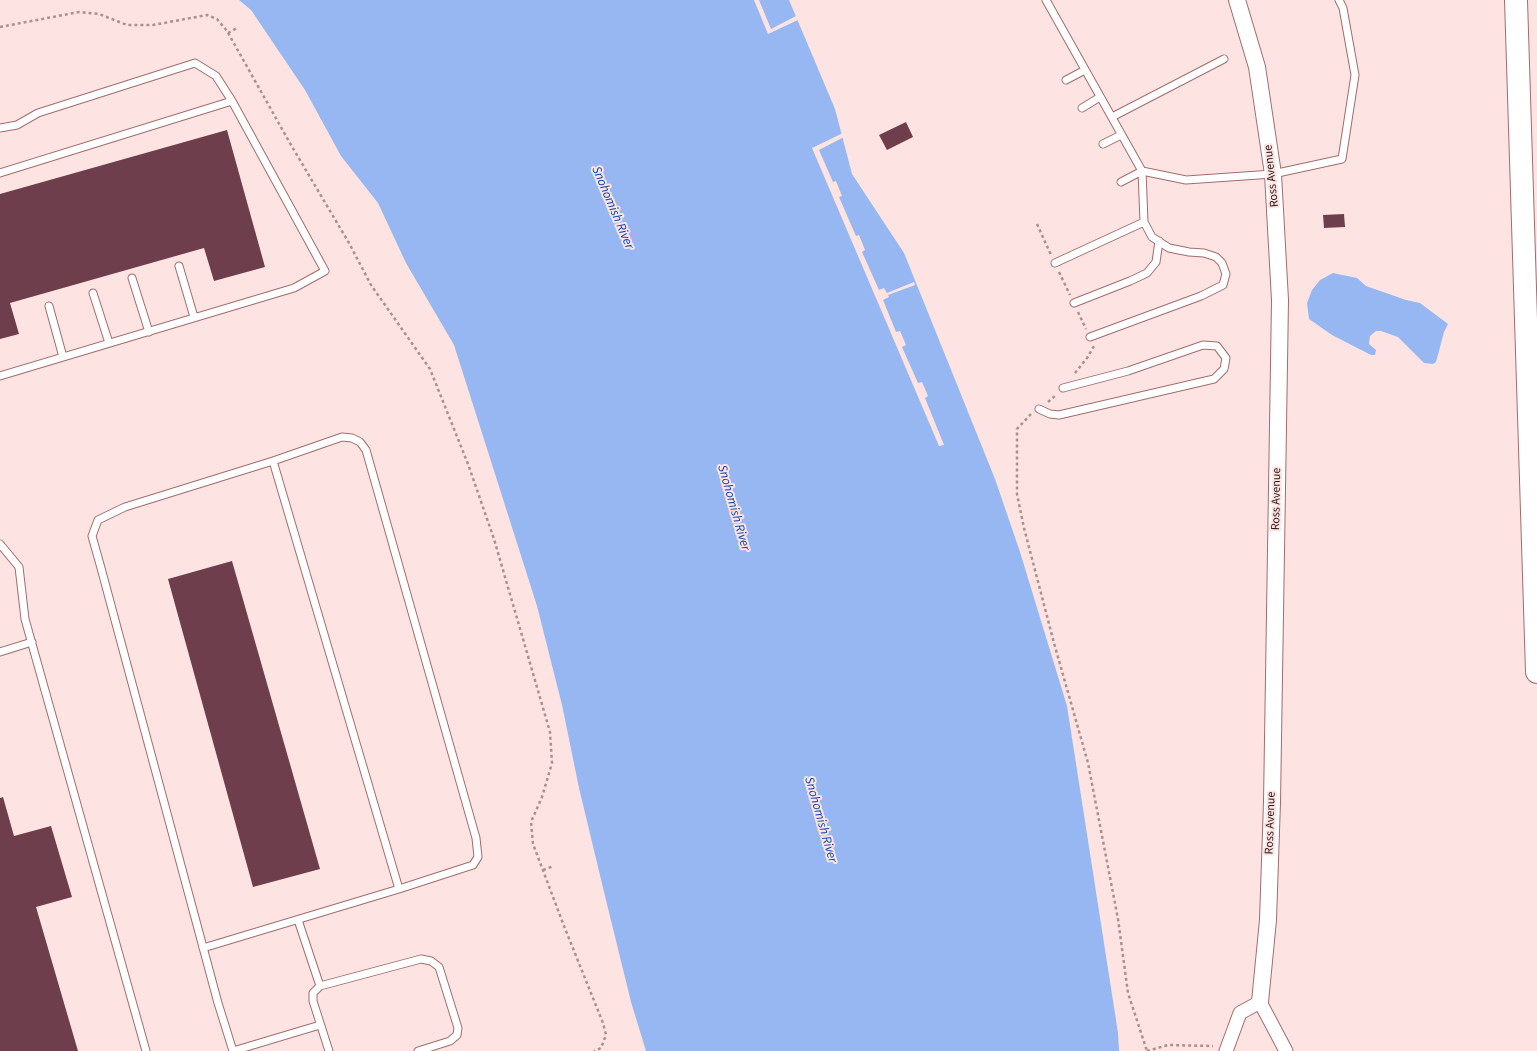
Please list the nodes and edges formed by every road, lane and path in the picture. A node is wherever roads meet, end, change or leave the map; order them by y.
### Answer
1 (1046, 0) edge
2 (1237, 0) edge
3 (1339, 0) edge
4 (1516, 0) edge
5 (0, 28) edge
6 (237, 28) dead end
7 (228, 33) junction
8 (1224, 59) dead end
9 (1085, 70) junction
10 (1066, 80) dead end
11 (1100, 97) junction
12 (232, 101) junction
13 (1082, 108) dead end
14 (1112, 117) junction
15 (0, 128) edge
16 (1122, 135) junction
17 (1103, 144) dead end
18 (1142, 171) junction
19 (0, 173) edge
20 (1273, 174) junction
21 (1121, 182) dead end
22 (1144, 222) junction
23 (1037, 224) dead end
24 (1159, 241) junction
25 (1055, 263) junction
26 (179, 266) dead end
27 (132, 278) dead end
28 (93, 293) dead end
29 (1074, 303) junction
30 (49, 306) dead end
31 (194, 317) junction
32 (149, 332) junction
33 (1090, 337) junction
34 (109, 343) junction
35 (63, 357) junction
36 (0, 376) edge
37 (1063, 388) junction
38 (1039, 409) junction
39 (273, 461) junction
40 (0, 544) edge
41 (32, 642) junction
42 (0, 652) edge
43 (1537, 672) edge
44 (554, 866) dead end
45 (543, 870) junction
46 (399, 889) junction
47 (298, 920) junction
48 (203, 948) junction
49 (320, 986) junction
50 (1260, 1002) junction
51 (320, 1025) junction
52 (1226, 1049) edge
53 (146, 1051) edge
54 (233, 1051) edge
55 (329, 1051) edge
56 (418, 1051) edge
57 (594, 1051) edge
58 (1147, 1051) edge
59 (1286, 1051) edge

1 - 9 lane
2 - 20 street, Ross Avenue
3 - 20 lane
4 - 43 highway
5 - 7 path
6 - 7 path
7 - 45 path
8 - 14 lane
9 - 10 lane
9 - 11 lane
11 - 13 lane
11 - 14 lane
12 - 15 lane
12 - 19 lane
12 - 31 lane
14 - 16 lane
16 - 17 lane
16 - 18 lane
18 - 20 lane
18 - 21 lane
18 - 22 lane
20 - 50 street, Ross Avenue
22 - 24 lane
22 - 25 lane
23 - 25 path
24 - 29 lane
24 - 33 lane
25 - 29 path
26 - 31 lane
27 - 32 lane
28 - 34 lane
29 - 33 path
30 - 35 lane
31 - 32 lane
32 - 34 lane
33 - 37 path
34 - 35 lane
35 - 36 lane
37 - 38 path
37 - 38 lane
38 - 58 path
39 - 46 lane
39 - 46 lane
39 - 48 lane
40 - 41 lane
41 - 42 lane
41 - 53 lane
44 - 45 path
45 - 57 path
46 - 47 lane
47 - 48 lane
47 - 49 lane
48 - 54 lane
49 - 51 lane
49 - 56 lane
50 - 52 street
50 - 59 street
51 - 54 lane
51 - 55 lane
52 - 58 path

